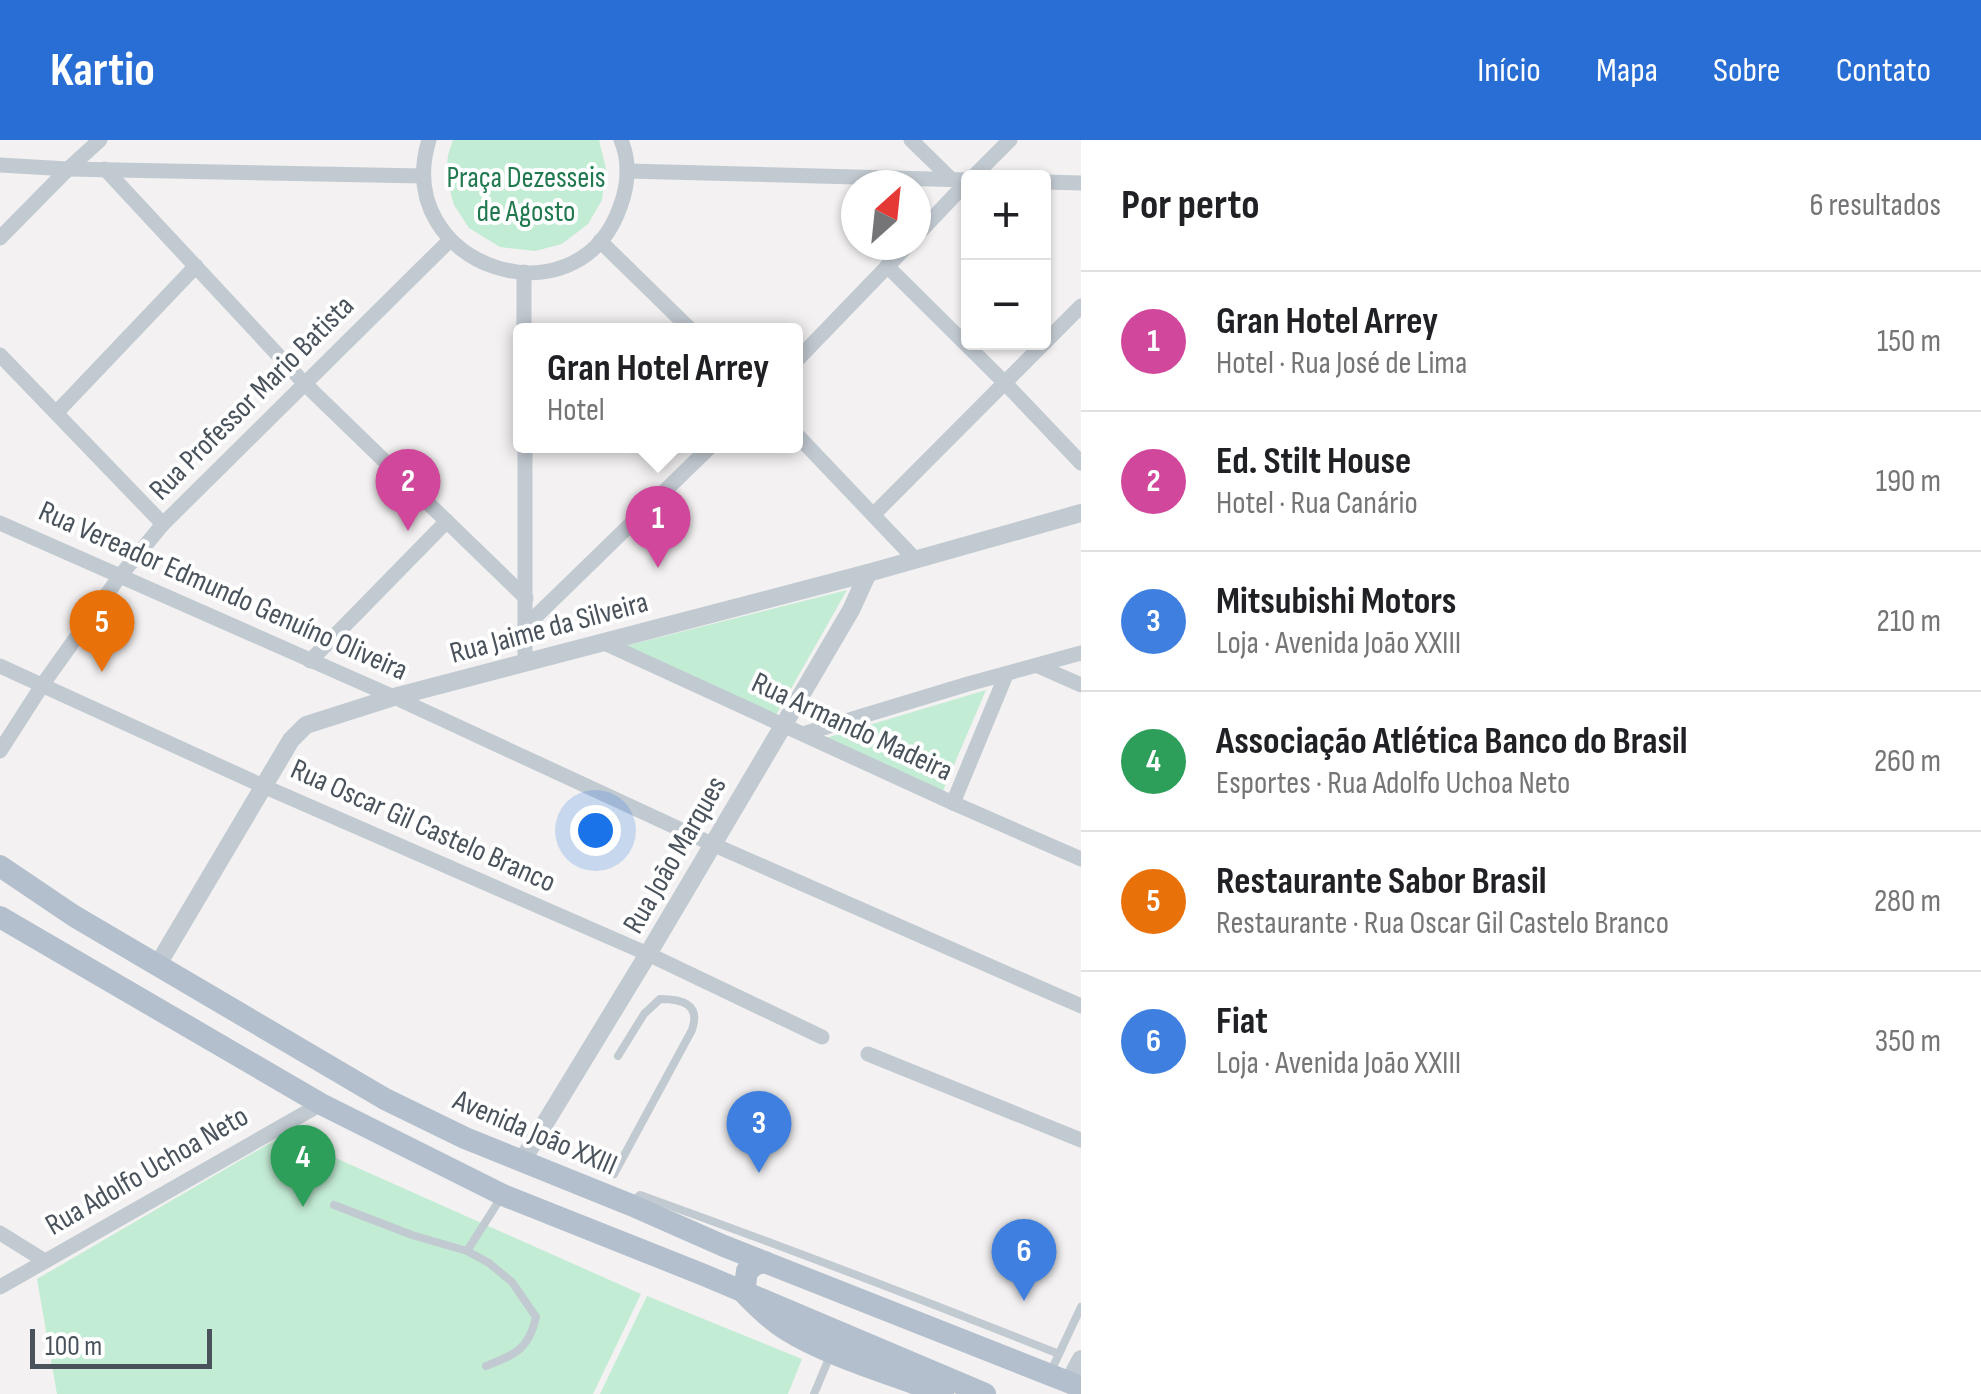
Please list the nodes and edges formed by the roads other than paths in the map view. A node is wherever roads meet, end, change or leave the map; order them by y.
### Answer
1 (100, 140) edge
2 (429, 140) edge
3 (621, 140) edge
4 (912, 140) edge
5 (1010, 140) edge
6 (0, 165) edge
7 (68, 169) junction
8 (105, 169) junction
9 (980, 170) edge
10 (627, 171) junction
11 (424, 176) junction
12 (951, 179) junction
13 (961, 180) edge
14 (1051, 182) edge
15 (1081, 183) edge
16 (961, 189) edge
17 (931, 220) edge
18 (0, 238) edge
19 (450, 240) junction
20 (600, 241) junction
21 (894, 260) edge
22 (196, 266) junction
23 (888, 266) junction
24 (524, 272) junction
25 (1081, 306) edge
26 (524, 323) edge
27 (684, 323) edge
28 (0, 354) edge
29 (803, 355) edge
30 (1004, 382) junction
31 (305, 384) junction
32 (57, 412) junction
33 (803, 441) edge
34 (525, 453) edge
35 (704, 453) edge
36 (1081, 464) edge
37 (1081, 513) edge
38 (874, 514) junction
39 (447, 521) junction
40 (0, 523) edge
41 (163, 524) junction
42 (916, 559) junction
43 (868, 573) junction
44 (120, 576) junction
45 (526, 598) junction
46 (524, 626) junction
47 (602, 642) junction
48 (1081, 654) edge
49 (310, 661) junction
50 (525, 661) junction
51 (0, 666) edge
52 (1038, 666) junction
53 (1006, 675) junction
54 (43, 684) junction
55 (1081, 686) edge
56 (394, 696) junction
57 (783, 726) junction
58 (803, 734) junction
59 (0, 751) edge
60 (263, 786) junction
61 (953, 803) junction
62 (712, 844) junction
63 (1081, 859) edge
64 (0, 866) edge
65 (40, 893) junction
66 (74, 916) junction
67 (8, 921) edge
68 (49, 945) junction
69 (648, 954) junction
70 (157, 966) junction
71 (1081, 1006) edge
72 (822, 1037) dead end
73 (868, 1054) dead end
74 (618, 1056) dead end
75 (321, 1104) junction
76 (1081, 1140) edge
77 (522, 1161) junction
78 (614, 1174) dead end
79 (503, 1195) junction
80 (334, 1205) dead end
81 (0, 1233) edge
82 (727, 1236) junction
83 (467, 1251) junction
84 (761, 1253) junction
85 (45, 1260) junction
86 (704, 1275) junction
87 (0, 1287) edge
88 (744, 1292) junction
89 (910, 1295) junction
90 (1081, 1307) edge
91 (887, 1310) junction
92 (832, 1352) junction
93 (1081, 1358) edge
94 (486, 1366) dead end
95 (1064, 1375) edge
96 (814, 1394) edge
97 (943, 1394) edge
98 (985, 1394) edge

1 - 7 street
2 - 11 street
3 - 10 street
4 - 12 street
5 - 9 street
6 - 7 street
7 - 8 street
7 - 18 street
8 - 11 street
8 - 22 street
10 - 12 street
10 - 20 street
11 - 19 street
12 - 13 street
14 - 15 street
16 - 17 street
19 - 24 street
19 - 31 street, Rua Professor Mario Batista
20 - 24 street
20 - 27 street
21 - 23 street
22 - 31 street
22 - 32 street
23 - 29 street
23 - 30 street
24 - 26 street
25 - 30 street
28 - 32 street
30 - 36 street
30 - 38 street
31 - 39 street
31 - 41 street, Rua Professor Mario Batista
32 - 41 street
33 - 38 street
34 - 45 street
35 - 46 street
37 - 42 street, Rua Jaime da Silveira
38 - 42 street
39 - 45 street
39 - 49 street
40 - 44 street, Rua Vereador Edmundo Genuíno Oliveira
41 - 44 street, Rua Professor Mario Batista
42 - 43 street, Rua Jaime da Silveira
43 - 47 street, Rua Jaime da Silveira
43 - 57 street, Rua João Marques
44 - 49 street, Rua Vereador Edmundo Genuíno Oliveira
44 - 54 street, Rua Professor Mario Batista
45 - 46 street
46 - 50 street
47 - 50 street, Rua Jaime da Silveira
47 - 57 street, Rua Armando Madeira
48 - 52 street
49 - 56 street, Rua Vereador Edmundo Genuíno Oliveira
50 - 56 street, Rua Jaime da Silveira
51 - 54 street, Rua Oscar Gil Castelo Branco
52 - 53 street
52 - 55 street
53 - 58 street
53 - 61 street
54 - 59 street, Rua Professor Mario Batista
54 - 60 street, Rua Oscar Gil Castelo Branco
56 - 60 street, Rua Jaime da Silveira
56 - 62 street, Rua Vereador Edmundo Genuíno Oliveira
57 - 58 street, Rua Armando Madeira
57 - 62 street, Rua João Marques
58 - 61 street, Rua Armando Madeira
60 - 69 street, Rua Oscar Gil Castelo Branco
60 - 70 street, Rua Jaime da Silveira
61 - 63 street, Rua Armando Madeira
62 - 69 street, Rua João Marques
62 - 71 street, Rua Vereador Edmundo Genuíno Oliveira
64 - 65 main road, Avenida João XXIII
65 - 66 main road, Avenida João XXIII
65 - 67 main road
66 - 68 main road
66 - 70 main road, Avenida João XXIII
67 - 68 main road
68 - 75 main road
69 - 72 street, Rua Oscar Gil Castelo Branco
69 - 77 street, Rua João Marques
70 - 77 main road, Avenida João XXIII
73 - 76 street
74 - 78 lane
75 - 79 main road
75 - 85 street, Rua Adolfo Uchoa Neto
77 - 82 main road, Avenida João XXIII
79 - 83 lane
79 - 86 main road
80 - 83 lane
81 - 85 street
82 - 84 main road, Avenida João XXIII
82 - 86 main road
83 - 94 lane
84 - 88 main road
84 - 89 lane
84 - 91 main road, Avenida João XXIII
85 - 87 street, Rua Adolfo Uchoa Neto
86 - 88 main road
88 - 92 main road
88 - 98 main road
89 - 91 lane
89 - 95 lane
90 - 95 lane
91 - 95 main road, Avenida João XXIII
92 - 96 lane
92 - 97 main road
93 - 95 street

